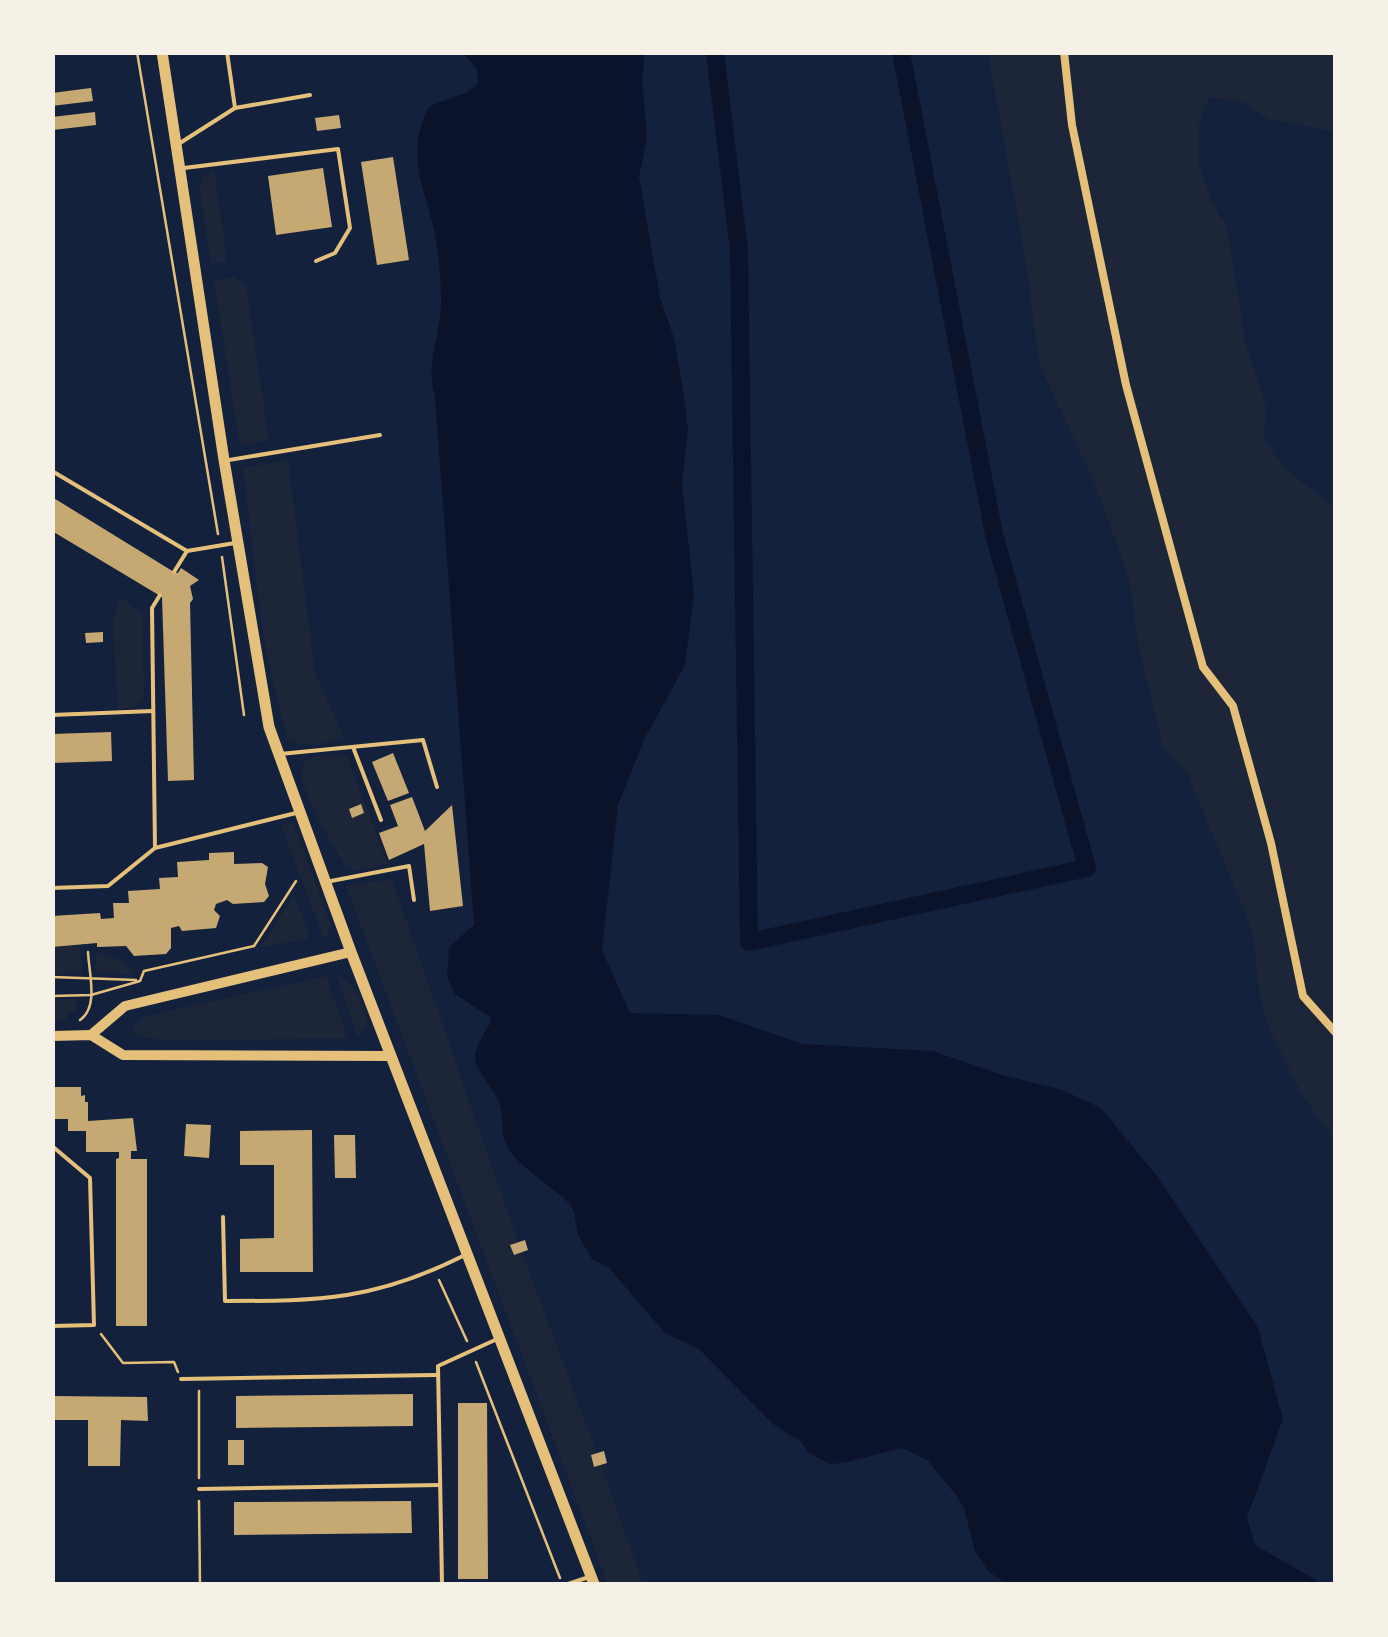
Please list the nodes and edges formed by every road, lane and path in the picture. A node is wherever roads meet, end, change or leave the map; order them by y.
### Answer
1 (137, 52) edge
2 (162, 52) edge
3 (227, 52) edge
4 (1064, 52) edge
5 (310, 96) dead end
6 (234, 108) junction
7 (176, 145) junction
8 (180, 169) junction
9 (316, 261) dead end
10 (380, 435) dead end
11 (224, 460) junction
12 (52, 471) edge
13 (239, 543) junction
14 (220, 544) junction
15 (187, 552) junction
16 (174, 572) dead end
17 (160, 595) dead end
18 (153, 711) junction
19 (52, 715) edge
20 (244, 715) dead end
21 (354, 747) junction
22 (280, 754) junction
23 (437, 787) dead end
24 (300, 812) junction
25 (381, 820) dead end
26 (156, 848) junction
27 (296, 882) dead end
28 (326, 882) junction
29 (52, 888) edge
30 (414, 900) dead end
31 (88, 952) dead end
32 (352, 952) junction
33 (89, 976) junction
34 (52, 977) edge
35 (140, 980) junction
36 (90, 995) junction
37 (52, 996) edge
38 (75, 1023) dead end
39 (1336, 1032) edge
40 (52, 1036) edge
41 (91, 1036) junction
42 (391, 1056) junction
43 (52, 1146) edge
44 (224, 1218) dead end
45 (469, 1253) junction
46 (434, 1270) junction
47 (94, 1324) junction
48 (52, 1326) edge
49 (499, 1338) junction
50 (472, 1350) junction
51 (438, 1375) junction
52 (181, 1380) joint
53 (440, 1485) junction
54 (199, 1489) dead end
55 (592, 1580) edge
56 (442, 1584) edge
57 (565, 1584) edge

1 - 14 path
2 - 7 main road
3 - 6 lane
4 - 39 street
5 - 6 lane
6 - 7 lane
7 - 8 main road
8 - 9 lane
8 - 11 main road
10 - 11 lane
11 - 13 main road
12 - 15 lane
13 - 14 lane
13 - 22 main road
14 - 15 lane
14 - 20 path
15 - 16 lane
17 - 18 lane
18 - 19 lane
18 - 26 lane
21 - 22 lane
21 - 23 lane
21 - 25 lane
22 - 24 main road
24 - 26 lane
24 - 28 main road
26 - 29 lane
27 - 35 path
28 - 30 lane
28 - 32 main road
31 - 33 path
32 - 41 street
32 - 42 main road
33 - 34 path
33 - 35 path
33 - 36 path
35 - 36 path
36 - 37 path
36 - 38 path
40 - 41 street
41 - 42 street
42 - 45 main road
43 - 47 lane
44 - 46 lane
45 - 46 lane
45 - 49 main road
46 - 50 path
47 - 48 lane
47 - 52 path
49 - 50 lane
49 - 55 main road
50 - 51 lane
50 - 57 path
51 - 52 lane
51 - 53 lane
53 - 54 lane
53 - 56 lane
55 - 57 lane

